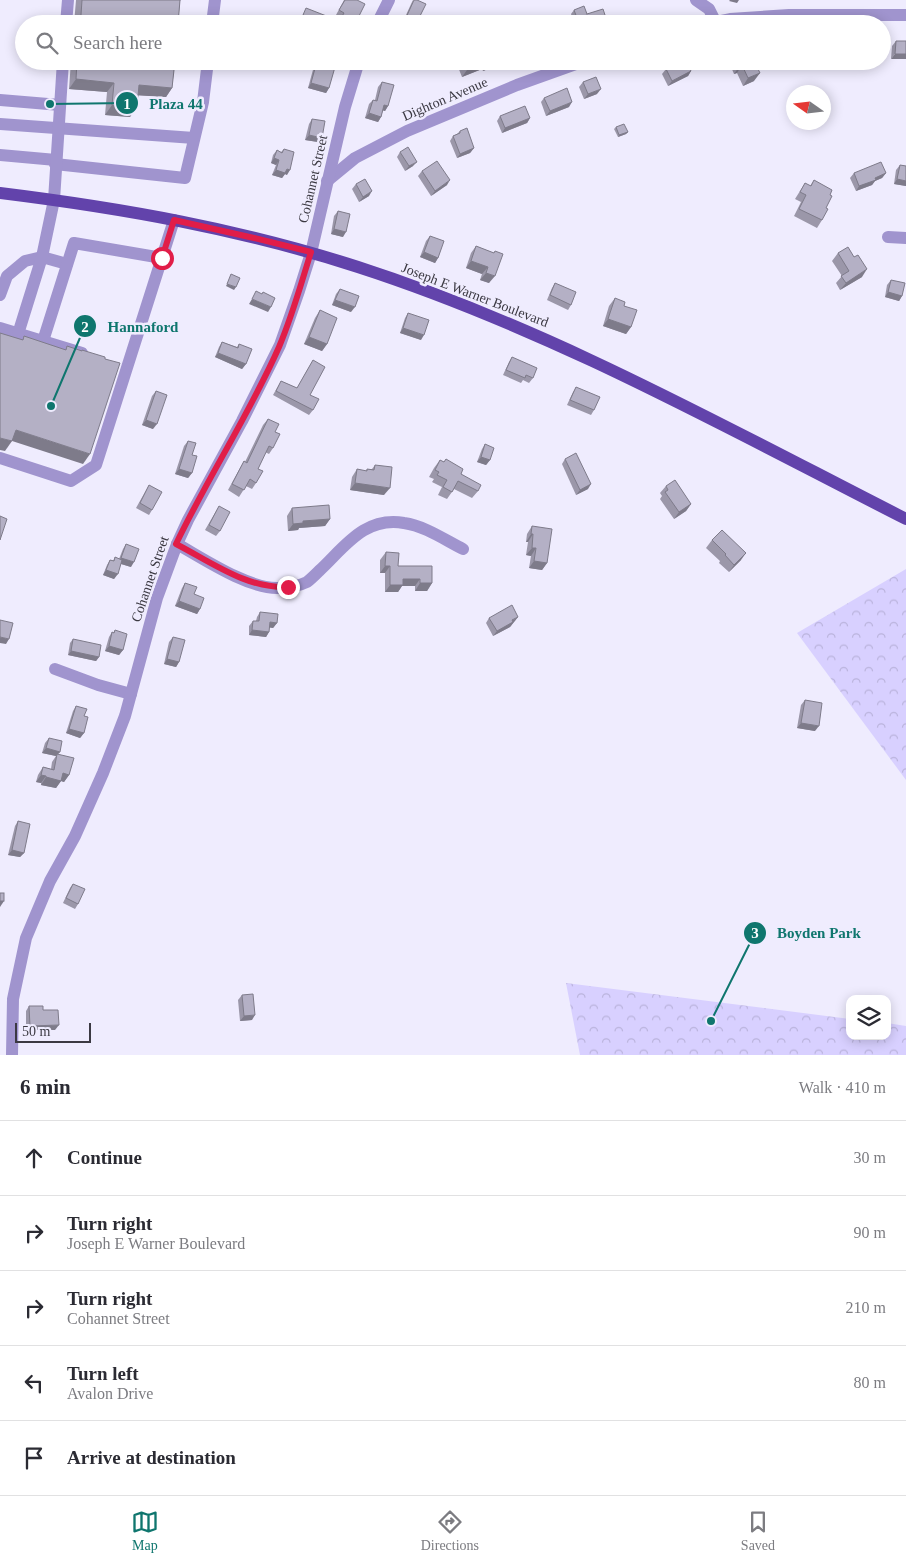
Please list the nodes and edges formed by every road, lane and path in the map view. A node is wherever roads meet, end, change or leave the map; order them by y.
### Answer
1 (68, 0) edge
2 (215, 0) edge
3 (390, 0) edge
4 (696, 0) edge
5 (67, 15) edge
6 (213, 15) edge
7 (382, 15) edge
8 (710, 15) edge
9 (789, 15) edge
10 (891, 15) edge
11 (891, 15) edge
12 (906, 15) edge
13 (62, 70) edge
14 (207, 70) edge
15 (356, 70) edge
16 (559, 70) edge
17 (0, 100) edge
18 (60, 105) junction
19 (0, 124) edge
20 (58, 128) junction
21 (194, 138) junction
22 (0, 154) edge
23 (56, 162) junction
24 (327, 181) junction
25 (0, 194) edge
26 (54, 200) junction
27 (174, 220) junction
28 (888, 237) dead end
29 (906, 238) edge
30 (311, 252) junction
31 (42, 257) junction
32 (162, 258) junction
33 (68, 264) junction
34 (0, 295) edge
35 (0, 328) edge
36 (18, 334) junction
37 (43, 341) junction
38 (90, 356) edge
39 (0, 458) edge
40 (906, 519) edge
41 (176, 544) junction
42 (463, 549) dead end
43 (55, 669) dead end
44 (131, 694) junction
45 (12, 1055) edge

1 - 5 street
2 - 6 street
3 - 7 street
4 - 8 street
9 - 11 street
10 - 12 street
13 - 18 street
14 - 21 street
15 - 24 street, Cohannet Street
16 - 24 street, Dighton Avenue
17 - 18 street
18 - 20 street
19 - 20 street
20 - 21 street
20 - 23 street
21 - 23 street
22 - 23 street
23 - 26 street
24 - 30 street, Cohannet Street
25 - 26 main road, Joseph E Warner Boulevard
26 - 27 main road, Joseph E Warner Boulevard
26 - 31 street
27 - 30 main road, Joseph E Warner Boulevard
27 - 32 street
28 - 29 street
30 - 40 main road, Joseph E Warner Boulevard
30 - 41 street, Cohannet Street
31 - 33 street
31 - 34 street
31 - 36 street
32 - 33 street
32 - 39 street
33 - 37 street
35 - 36 street
36 - 37 street
37 - 38 street
41 - 42 street
41 - 44 street, Cohannet Street
43 - 44 street
44 - 45 street, Cohannet Street

